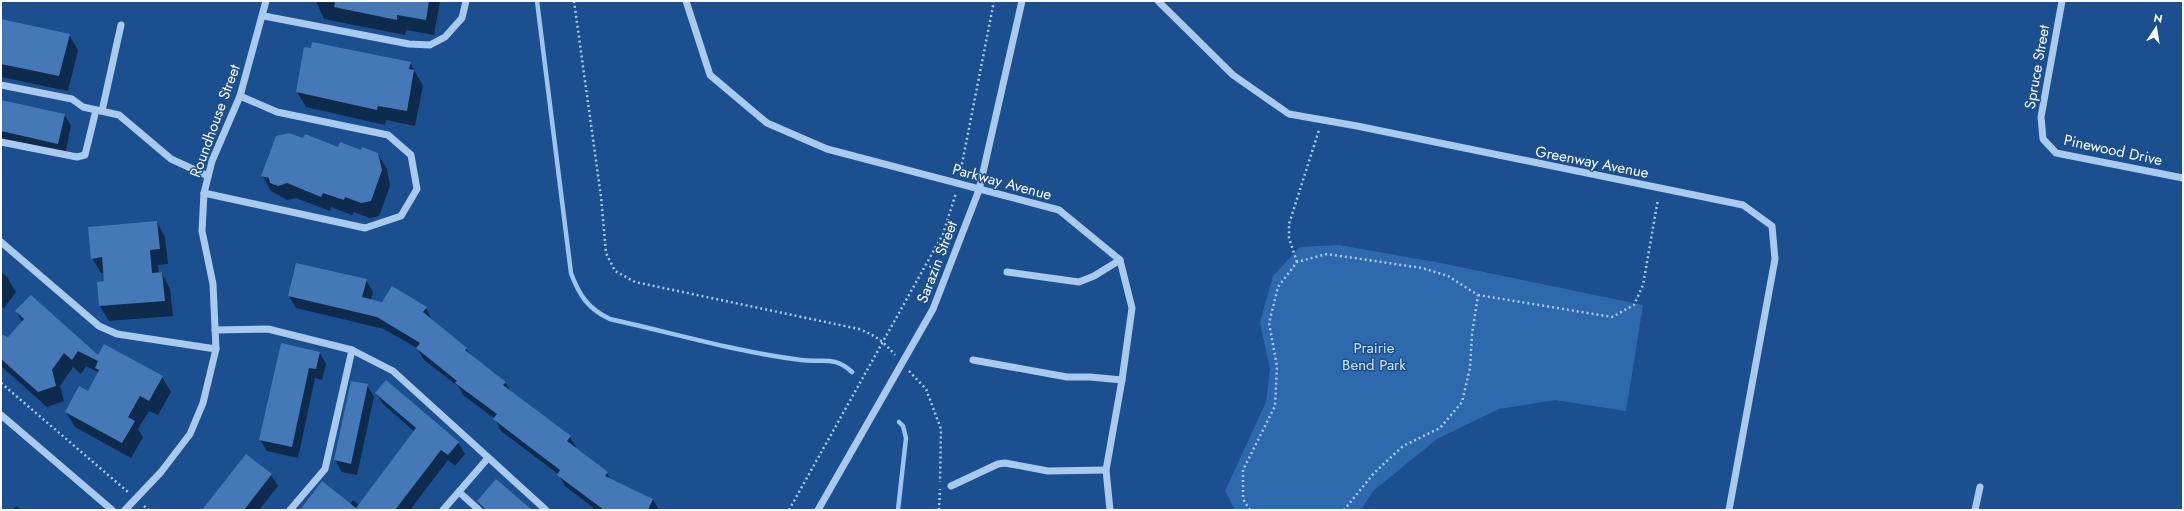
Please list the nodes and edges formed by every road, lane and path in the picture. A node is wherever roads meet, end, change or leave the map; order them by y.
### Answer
1 (266, 1) edge
2 (466, 1) edge
3 (574, 1) edge
4 (686, 1) edge
5 (994, 1) edge
6 (1022, 1) edge
7 (1158, 1) edge
8 (2062, 1) edge
9 (264, 16) junction
10 (121, 25) dead end
11 (1, 85) edge
12 (240, 96) junction
13 (99, 110) junction
14 (1322, 120) junction
15 (2043, 139) joint
16 (1, 142) edge
17 (208, 176) junction
18 (2183, 178) edge
19 (958, 184) junction
20 (1660, 189) junction
21 (979, 190) junction
22 (204, 192) junction
23 (1, 242) edge
24 (1120, 260) junction
25 (1297, 262) junction
26 (1007, 272) dead end
27 (1478, 295) junction
28 (215, 330) junction
29 (883, 341) junction
30 (216, 349) junction
31 (352, 350) junction
32 (973, 360) dead end
33 (902, 364) junction
34 (1122, 380) junction
35 (1, 383) edge
36 (1, 415) edge
37 (488, 458) junction
38 (1106, 470) junction
39 (951, 486) dead end
40 (1980, 487) dead end
41 (459, 492) junction
42 (135, 498) junction
43 (112, 510) edge
44 (125, 510) edge
45 (149, 510) edge
46 (290, 510) edge
47 (443, 510) edge
48 (479, 510) edge
49 (546, 510) edge
50 (789, 510) edge
51 (818, 510) edge
52 (939, 510) edge
53 (1110, 510) edge
54 (1250, 510) edge
55 (1344, 510) edge
56 (1729, 510) edge
57 (1975, 510) edge

1 - 9 street, Roundhouse Street
2 - 9 street
3 - 29 path
4 - 19 street, Parkway Avenue
5 - 19 path
6 - 21 street, Sarazin Street
7 - 14 street, Greenway Avenue
8 - 15 street, Spruce Street
9 - 12 street, Roundhouse Street
10 - 13 street
11 - 13 street
12 - 17 street, Roundhouse Street
12 - 22 street
13 - 16 street
13 - 17 street
14 - 20 street, Greenway Avenue
14 - 25 path
15 - 18 street, Pinewood Drive
17 - 22 street, Roundhouse Street
19 - 21 street, Parkway Avenue
19 - 29 path
20 - 27 path
20 - 56 street, Greenway Avenue
21 - 24 street, Parkway Avenue
21 - 33 street, Sarazin Street
22 - 28 street, Roundhouse Street
23 - 30 street
24 - 26 street
24 - 34 street
25 - 27 path
25 - 54 path
27 - 55 path
28 - 30 street, Roundhouse Street
28 - 31 street
29 - 33 path
29 - 50 path
30 - 42 street, Roundhouse Street
31 - 37 street
31 - 46 street
32 - 34 street
33 - 51 street, Sarazin Street
33 - 52 path
34 - 38 street
35 - 42 path
36 - 43 street
37 - 41 street
37 - 49 street
38 - 39 street
38 - 53 street
40 - 57 street
41 - 47 street
41 - 48 street
42 - 44 street, Roundhouse Street
42 - 45 path

